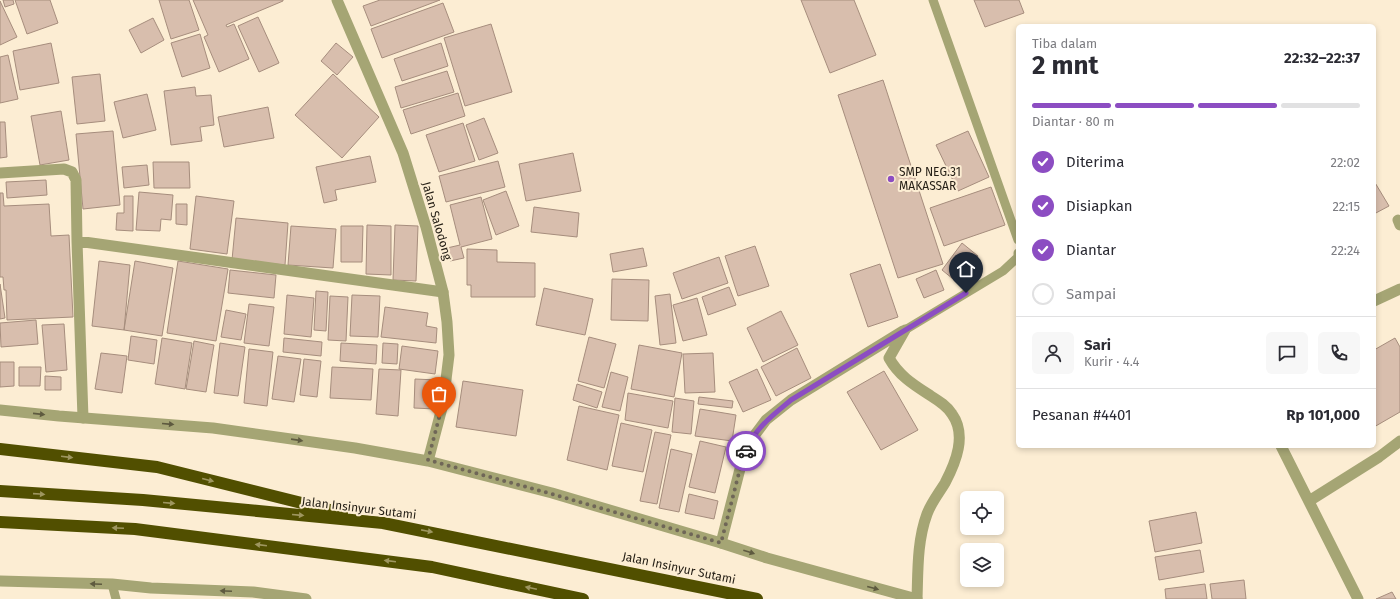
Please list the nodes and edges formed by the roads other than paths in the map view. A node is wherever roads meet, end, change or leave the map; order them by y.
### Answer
1 (337, 0) edge
2 (933, 0) edge
3 (0, 173) edge
4 (1016, 234) edge
5 (77, 241) junction
6 (1016, 259) edge
7 (1400, 288) edge
8 (443, 292) junction
9 (1376, 300) edge
10 (905, 330) junction
11 (0, 410) edge
12 (83, 418) junction
13 (1400, 441) edge
14 (1282, 448) edge
15 (0, 449) edge
16 (428, 460) junction
17 (0, 491) edge
18 (1309, 501) junction
19 (0, 522) edge
20 (383, 523) junction
21 (721, 543) junction
22 (0, 581) edge
23 (112, 584) junction
24 (254, 596) edge
25 (116, 599) edge
26 (306, 599) edge
27 (583, 599) edge
28 (757, 599) edge
29 (917, 599) edge
30 (1358, 599) edge

1 - 8 street, Jalan Salodong
2 - 4 lane
3 - 5 street
5 - 8 street
5 - 12 street
6 - 10 lane
7 - 9 street
8 - 16 street, Jalan Salodong
10 - 21 street
10 - 29 street
11 -> 12 street
12 -> 16 street
13 - 18 street
14 - 18 street
15 -> 20 highway
16 - 21 street
17 -> 20 highway, Jalan Insinyur Sutami
18 - 30 street
27 -> 19 highway
20 -> 28 highway, Jalan Insinyur Sutami
21 -> 29 street
23 -> 22 street
24 -> 23 street
23 - 25 lane
24 - 26 street

